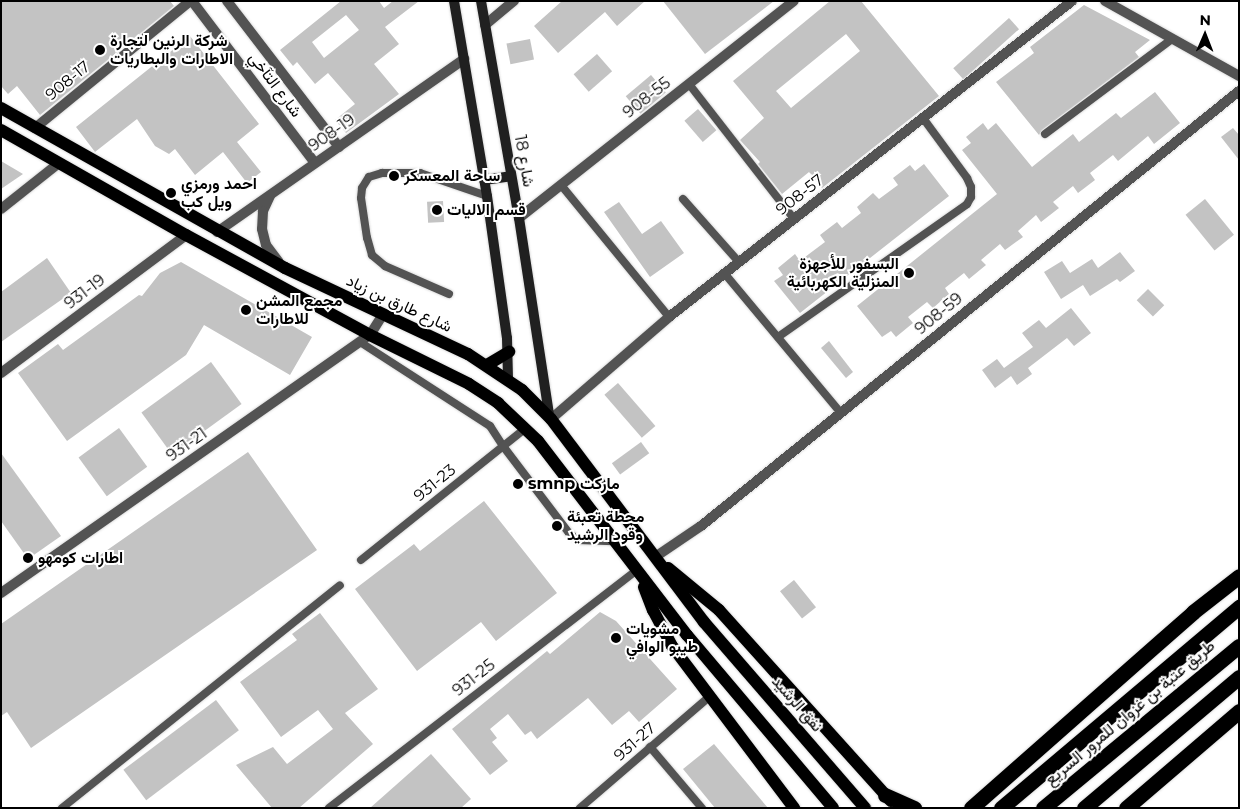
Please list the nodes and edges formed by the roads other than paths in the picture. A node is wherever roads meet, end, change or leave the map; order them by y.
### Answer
1 (191, 1) edge
2 (227, 1) edge
3 (454, 1) edge
4 (480, 1) edge
5 (514, 1) edge
6 (794, 1) edge
7 (1072, 1) edge
8 (1104, 1) edge
9 (485, 25) junction
10 (1172, 39) junction
11 (464, 59) junction
12 (1239, 76) edge
13 (689, 84) junction
14 (1239, 91) edge
15 (1, 108) edge
16 (923, 118) junction
17 (35, 128) junction
18 (1, 130) edge
19 (1045, 134) dead end
20 (339, 147) junction
21 (60, 163) junction
22 (316, 163) junction
23 (511, 176) junction
24 (484, 180) junction
25 (562, 185) junction
26 (270, 195) junction
27 (487, 196) junction
28 (683, 199) dead end
29 (1, 209) edge
30 (518, 218) junction
31 (794, 219) junction
32 (217, 232) junction
33 (186, 234) junction
34 (739, 262) junction
35 (285, 268) junction
36 (725, 274) junction
37 (449, 294) dead end
38 (383, 314) junction
39 (669, 317) junction
40 (365, 338) junction
41 (778, 338) junction
42 (509, 352) junction
43 (487, 365) junction
44 (1, 373) edge
45 (508, 379) junction
46 (841, 412) junction
47 (550, 417) junction
48 (526, 428) junction
49 (502, 446) junction
50 (614, 541) junction
51 (656, 558) junction
52 (361, 560) dead end
53 (638, 571) junction
54 (1239, 576) edge
55 (340, 585) dead end
56 (1, 593) edge
57 (1239, 607) edge
58 (704, 622) joint
59 (1239, 646) edge
60 (1239, 677) edge
61 (709, 697) junction
62 (1239, 712) edge
63 (650, 747) junction
64 (885, 795) junction
65 (1006, 803) edge
66 (62, 808) edge
67 (328, 808) edge
68 (580, 808) edge
69 (702, 808) edge
70 (794, 808) edge
71 (833, 808) edge
72 (865, 808) edge
73 (898, 808) edge
74 (914, 808) edge
75 (971, 808) edge
76 (1043, 808) edge
77 (1084, 808) edge
78 (1126, 808) edge

1 - 17 street, 908-17
1 - 22 street, شارع التآخي
2 - 20 street, شارع التآخي
3 - 11 street
4 - 9 street, شارع 18
5 - 9 street
6 - 13 street, 908-55
7 - 16 street, 908-57
8 - 10 street
9 - 23 street, شارع 18
10 - 12 street
10 - 19 lane
11 - 20 street, 908-19
11 - 24 street
13 - 25 street, 908-55
13 - 31 lane
14 - 46 street, 908-59
15 - 17 main road, شارع طارق بن زياد
16 - 31 street, 908-57
16 - 41 lane
17 - 32 main road, شارع طارق بن زياد
18 - 21 main road
20 - 22 street, 908-19
21 - 29 street
21 - 33 main road
22 - 26 street, 908-19
23 - 24 street
23 - 30 street, شارع 18
24 - 27 street
25 - 30 street, 908-55
25 - 39 lane
26 - 32 street, 908-19
26 - 35 street
27 - 37 lane
27 - 42 street
28 - 34 lane
30 - 47 street, شارع 18
31 - 34 street, 908-57
32 - 35 main road, شارع طارق بن زياد
33 - 40 main road
33 - 44 street, 931-19
34 - 36 street, 908-57
35 - 38 main road, شارع طارق بن زياد
36 - 39 street, 908-57
36 - 41 lane
38 - 40 street, 931-21
38 - 43 main road, شارع طارق بن زياد
39 - 47 street, 908-57
40 - 48 main road
40 - 49 lane
40 - 56 street, 931-21
41 - 46 lane
42 - 43 main road
42 - 45 street
43 - 45 main road, شارع طارق بن زياد
45 - 47 main road, شارع طارق بن زياد
46 - 51 street, 908-59
47 - 51 main road, شارع طارق بن زياد
48 - 49 lane, 931-23
48 - 50 main road
49 - 50 lane
49 - 52 lane, 931-23
50 - 53 main road
51 - 58 main road, شارع طارق بن زياد
51 - 64 main road
53 - 61 main road
53 - 67 lane, 931-25
53 - 71 main road
54 - 75 highway
55 - 66 lane
57 - 65 highway
58 - 72 main road, نفق الرشيد
59 - 76 highway, طريق عتبة بن غزوان للمرور السريع
60 - 77 highway
61 - 63 lane, 931-27
61 - 70 main road
62 - 78 highway
63 - 68 lane, 931-27
63 - 69 lane
64 - 73 main road
64 - 74 highway

